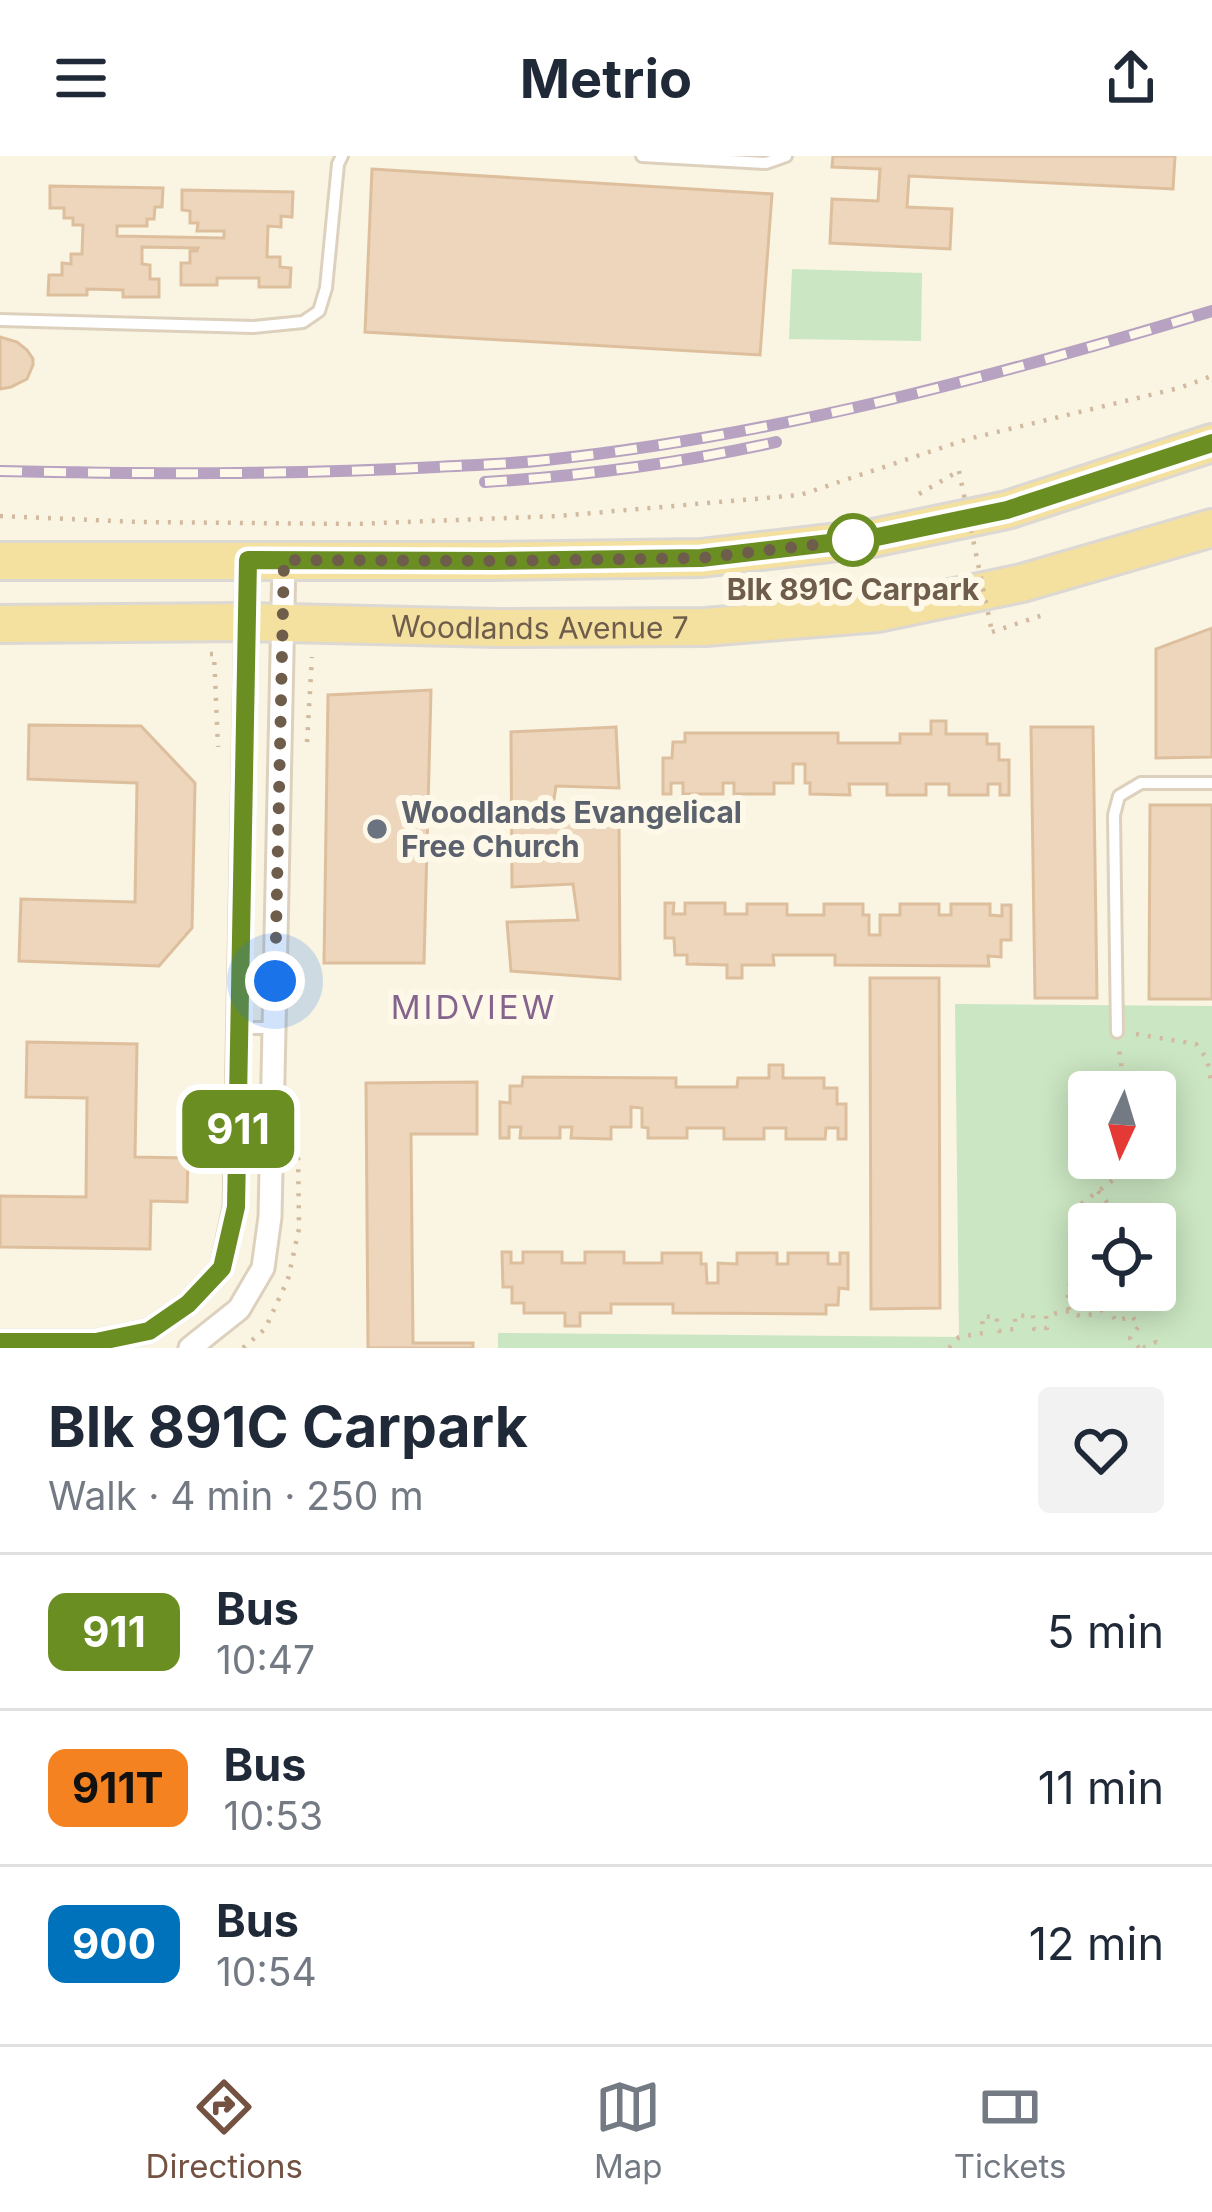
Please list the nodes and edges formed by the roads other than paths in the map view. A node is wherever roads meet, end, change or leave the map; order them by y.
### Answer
1 (343, 156) edge
2 (642, 156) edge
3 (786, 156) edge
4 (0, 320) edge
5 (1212, 443) edge
6 (1212, 528) edge
7 (266, 560) junction
8 (0, 561) edge
9 (263, 623) junction
10 (0, 624) edge
11 (1212, 783) edge
12 (240, 1028) junction
13 (275, 1028) junction
14 (1117, 1032) road end
15 (0, 1342) edge
16 (190, 1348) edge

1 - 4 lane
2 - 3 lane
5 - 7 main road
6 - 9 main road, Woodlands Avenue 7
7 - 8 main road
7 - 9 street
7 - 9 street
9 - 10 main road, Woodlands Avenue 7
9 - 12 street
9 - 13 street
11 - 14 lane
12 - 13 lane
12 - 15 street
13 - 16 street

